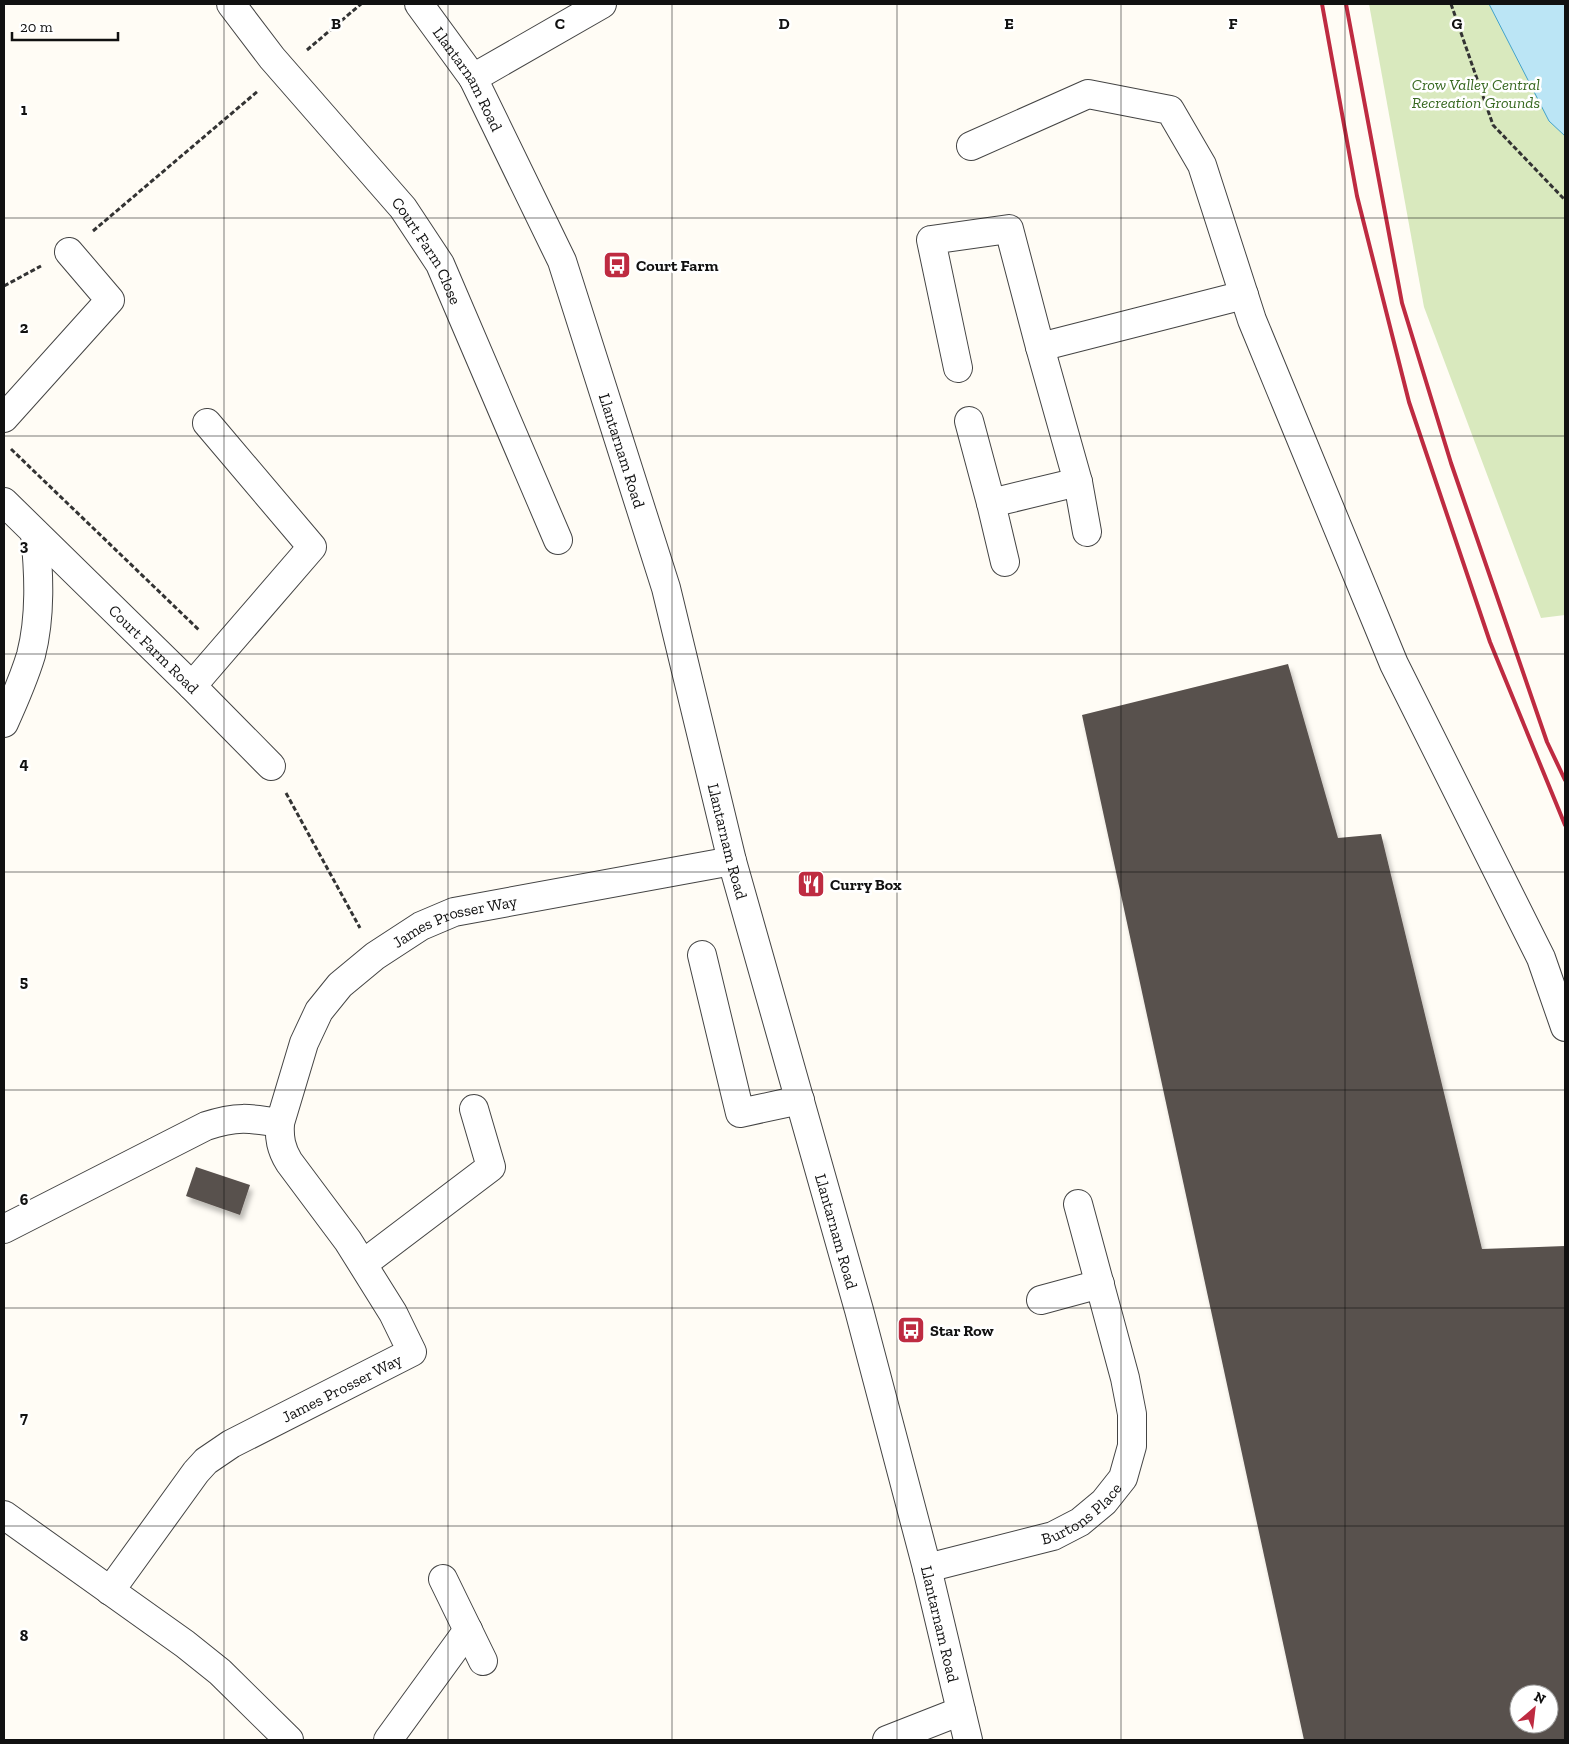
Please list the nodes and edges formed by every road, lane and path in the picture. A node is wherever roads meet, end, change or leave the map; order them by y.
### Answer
1 (231, 4) edge
2 (361, 4) edge
3 (419, 4) edge
4 (602, 4) edge
5 (1451, 4) edge
6 (283, 70) junction
7 (474, 78) junction
8 (971, 146) dead end
9 (1565, 200) edge
10 (69, 252) junction
11 (4, 286) edge
12 (1244, 295) junction
13 (1040, 347) junction
14 (958, 368) dead end
15 (4, 418) edge
16 (969, 422) dead end
17 (207, 423) dead end
18 (11, 448) dead end
19 (1078, 482) junction
20 (4, 502) edge
21 (991, 503) junction
22 (1087, 532) dead end
23 (35, 533) junction
24 (558, 540) dead end
25 (1005, 562) dead end
26 (221, 651) junction
27 (192, 686) junction
28 (4, 723) edge
29 (271, 766) joint
30 (732, 862) junction
31 (702, 954) dead end
32 (375, 956) junction
33 (1565, 1027) edge
34 (800, 1100) junction
35 (474, 1109) dead end
36 (280, 1123) junction
37 (1078, 1204) dead end
38 (4, 1229) edge
39 (363, 1264) junction
40 (1100, 1284) junction
41 (1040, 1300) dead end
42 (4, 1515) edge
43 (926, 1568) junction
44 (443, 1579) dead end
45 (110, 1591) junction
46 (468, 1630) junction
47 (483, 1661) dead end
48 (961, 1710) junction
49 (289, 1740) edge
50 (388, 1740) edge
51 (887, 1740) edge
52 (968, 1740) edge

1 - 6 street, Court Farm Close
2 - 6 path
3 - 7 street, Llantarnam Road
4 - 7 street
5 - 9 path
6 - 10 path
6 - 24 street, Court Farm Close
7 - 30 street, Llantarnam Road
8 - 12 street
10 - 11 path
10 - 15 street
12 - 13 street
12 - 33 street
13 - 14 street
13 - 19 street
16 - 21 street
17 - 26 street
18 - 26 path
19 - 21 street
19 - 22 street
20 - 23 street, Court Farm Road
21 - 25 street
23 - 27 street, Court Farm Road
23 - 28 street
26 - 27 street
27 - 29 street, Court Farm Road
29 - 32 path
30 - 32 street, James Prosser Way
30 - 34 street, Llantarnam Road
31 - 34 street
32 - 36 street, James Prosser Way
34 - 43 street, Llantarnam Road
35 - 39 street
36 - 38 street
36 - 39 street, James Prosser Way
37 - 40 street, Burtons Place
39 - 45 street, James Prosser Way
40 - 41 street
40 - 43 street, Burtons Place
42 - 45 street
43 - 48 street, Llantarnam Road
44 - 46 street
45 - 49 street
46 - 47 street
46 - 50 street
48 - 51 street
48 - 52 street, Llantarnam Road

